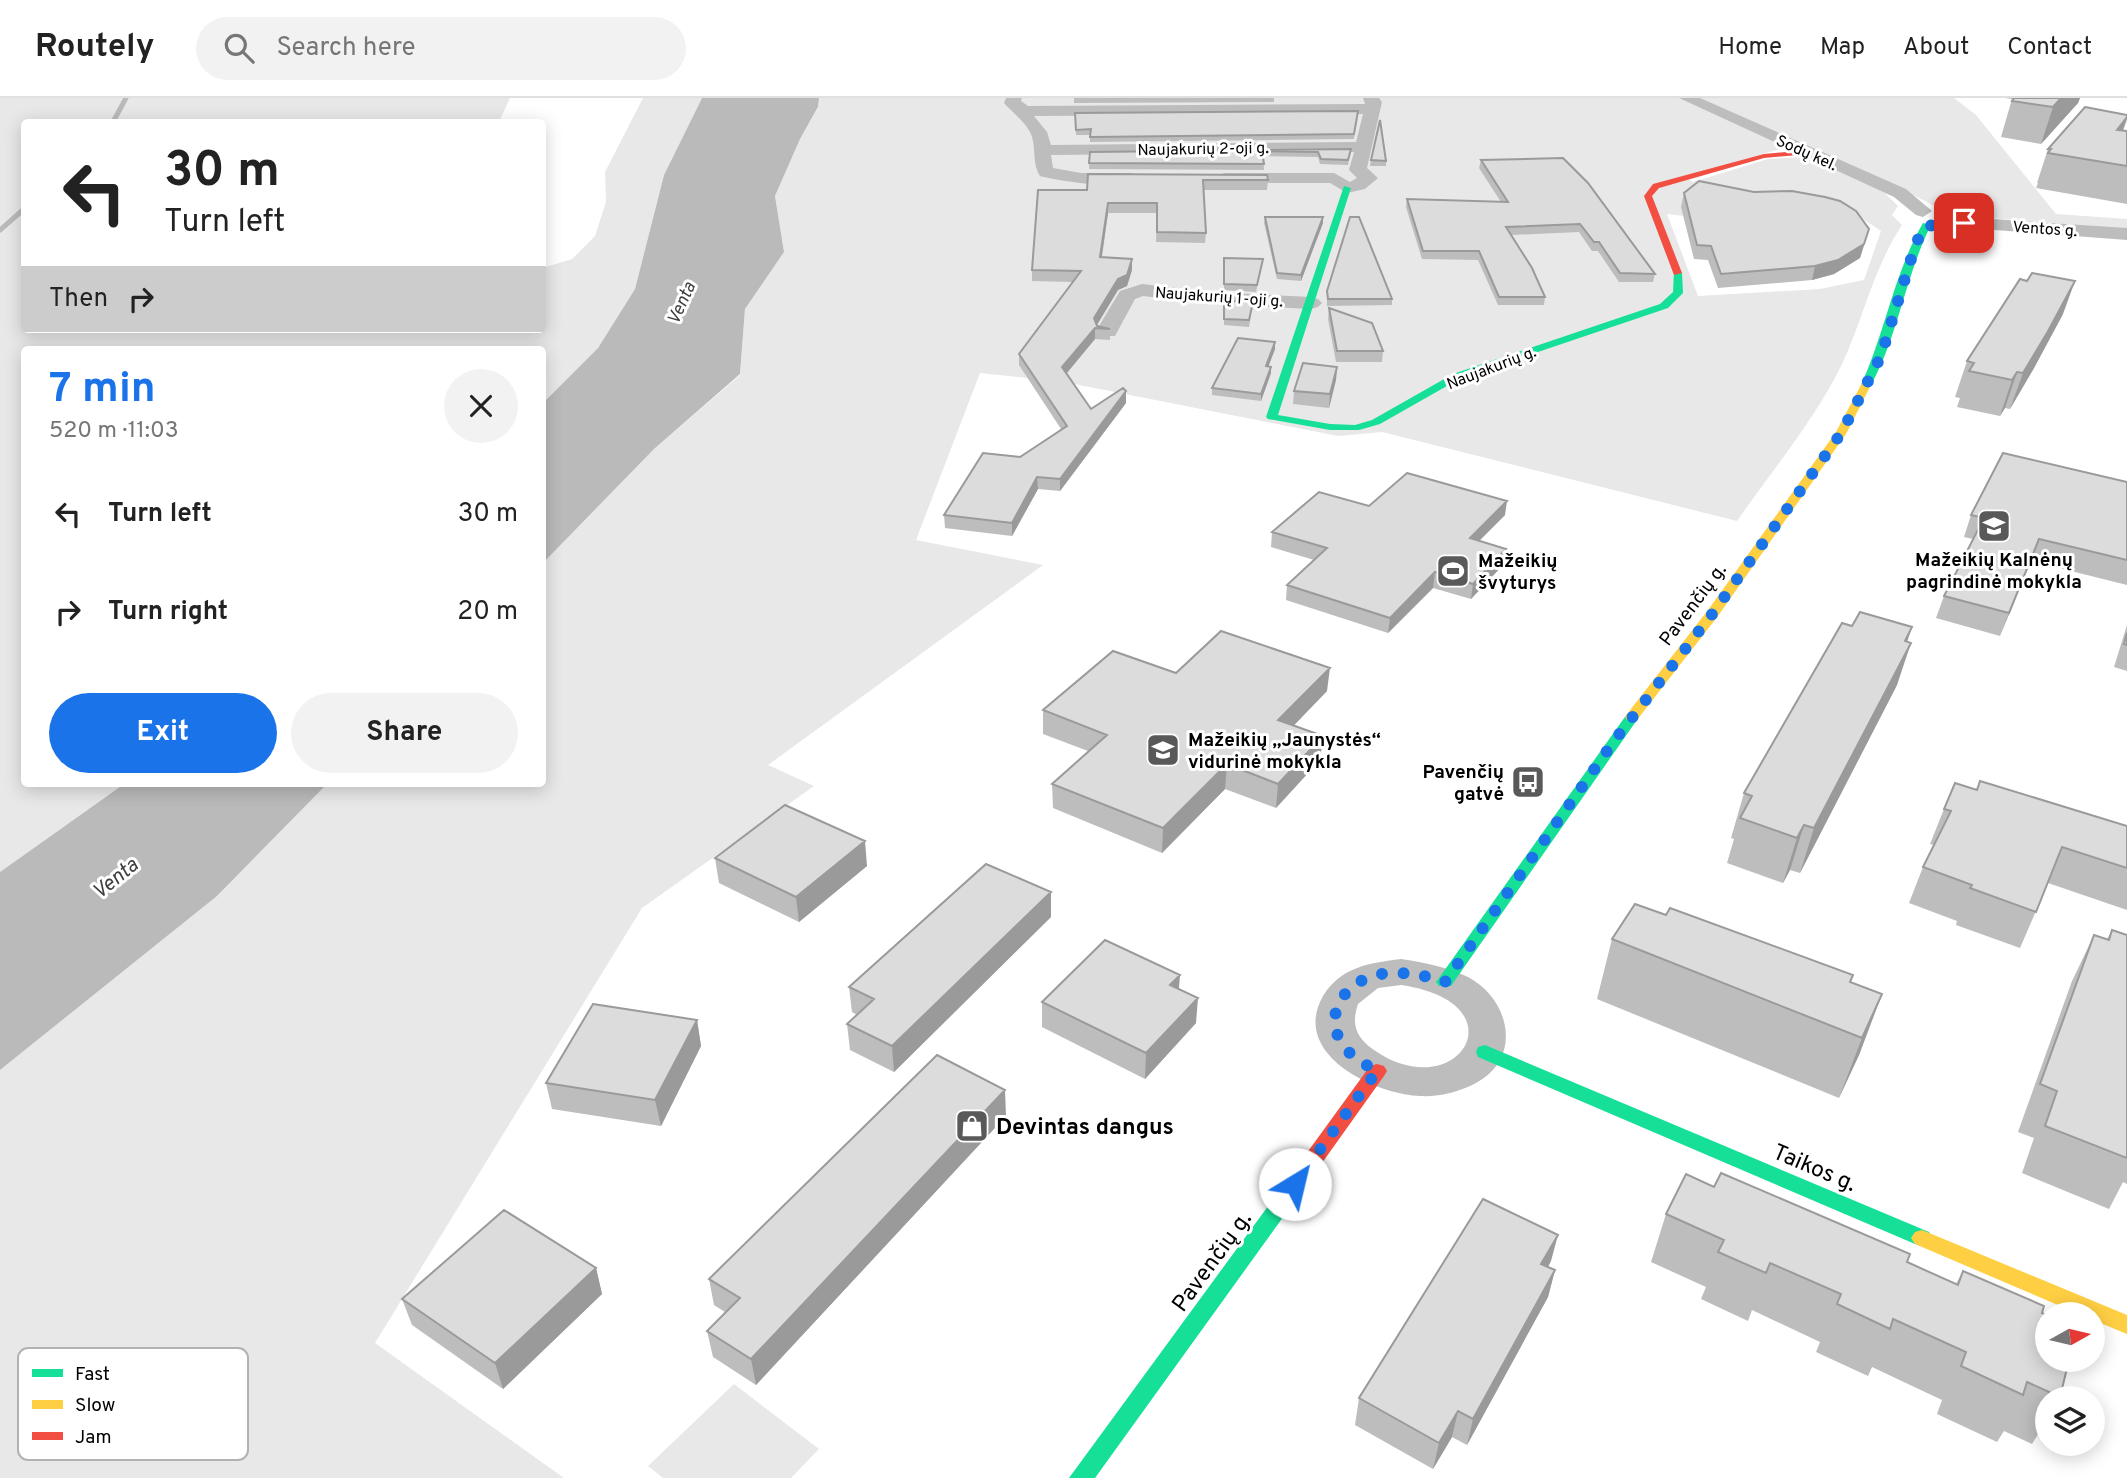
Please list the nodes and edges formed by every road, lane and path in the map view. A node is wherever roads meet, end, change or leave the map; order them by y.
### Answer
1 (1687, 98) edge
2 (1371, 104) edge
3 (1019, 105) edge
4 (1361, 147) junction
5 (1045, 150) junction
6 (1807, 152) junction
7 (1148, 178) edge
8 (1201, 178) edge
9 (1341, 183) junction
10 (1925, 218) junction
11 (2127, 234) edge
12 (1311, 303) junction
13 (1107, 331) edge
14 (1445, 982) junction
15 (1485, 1052) junction
16 (1377, 1071) junction
17 (2127, 1325) edge
18 (1081, 1478) edge

1 - 6 street, Sodų kel.
2 - 3 street
2 - 4 street
3 - 5 street
4 - 5 street, Naujakurių 2-oji g.
4 - 9 street
5 - 7 street
6 - 10 street, Sodų kel.
6 - 12 street, Naujakurių g.
8 - 9 street
9 - 12 street, Naujakurių g.
10 - 11 street, Ventos g.
10 - 14 street, Pavenčių g.
12 - 13 street, Naujakurių 1-oji g.
14 - 15 street
14 - 16 street
15 - 16 street
15 - 17 street, Taikos g.
16 - 18 street, Pavenčių g.

